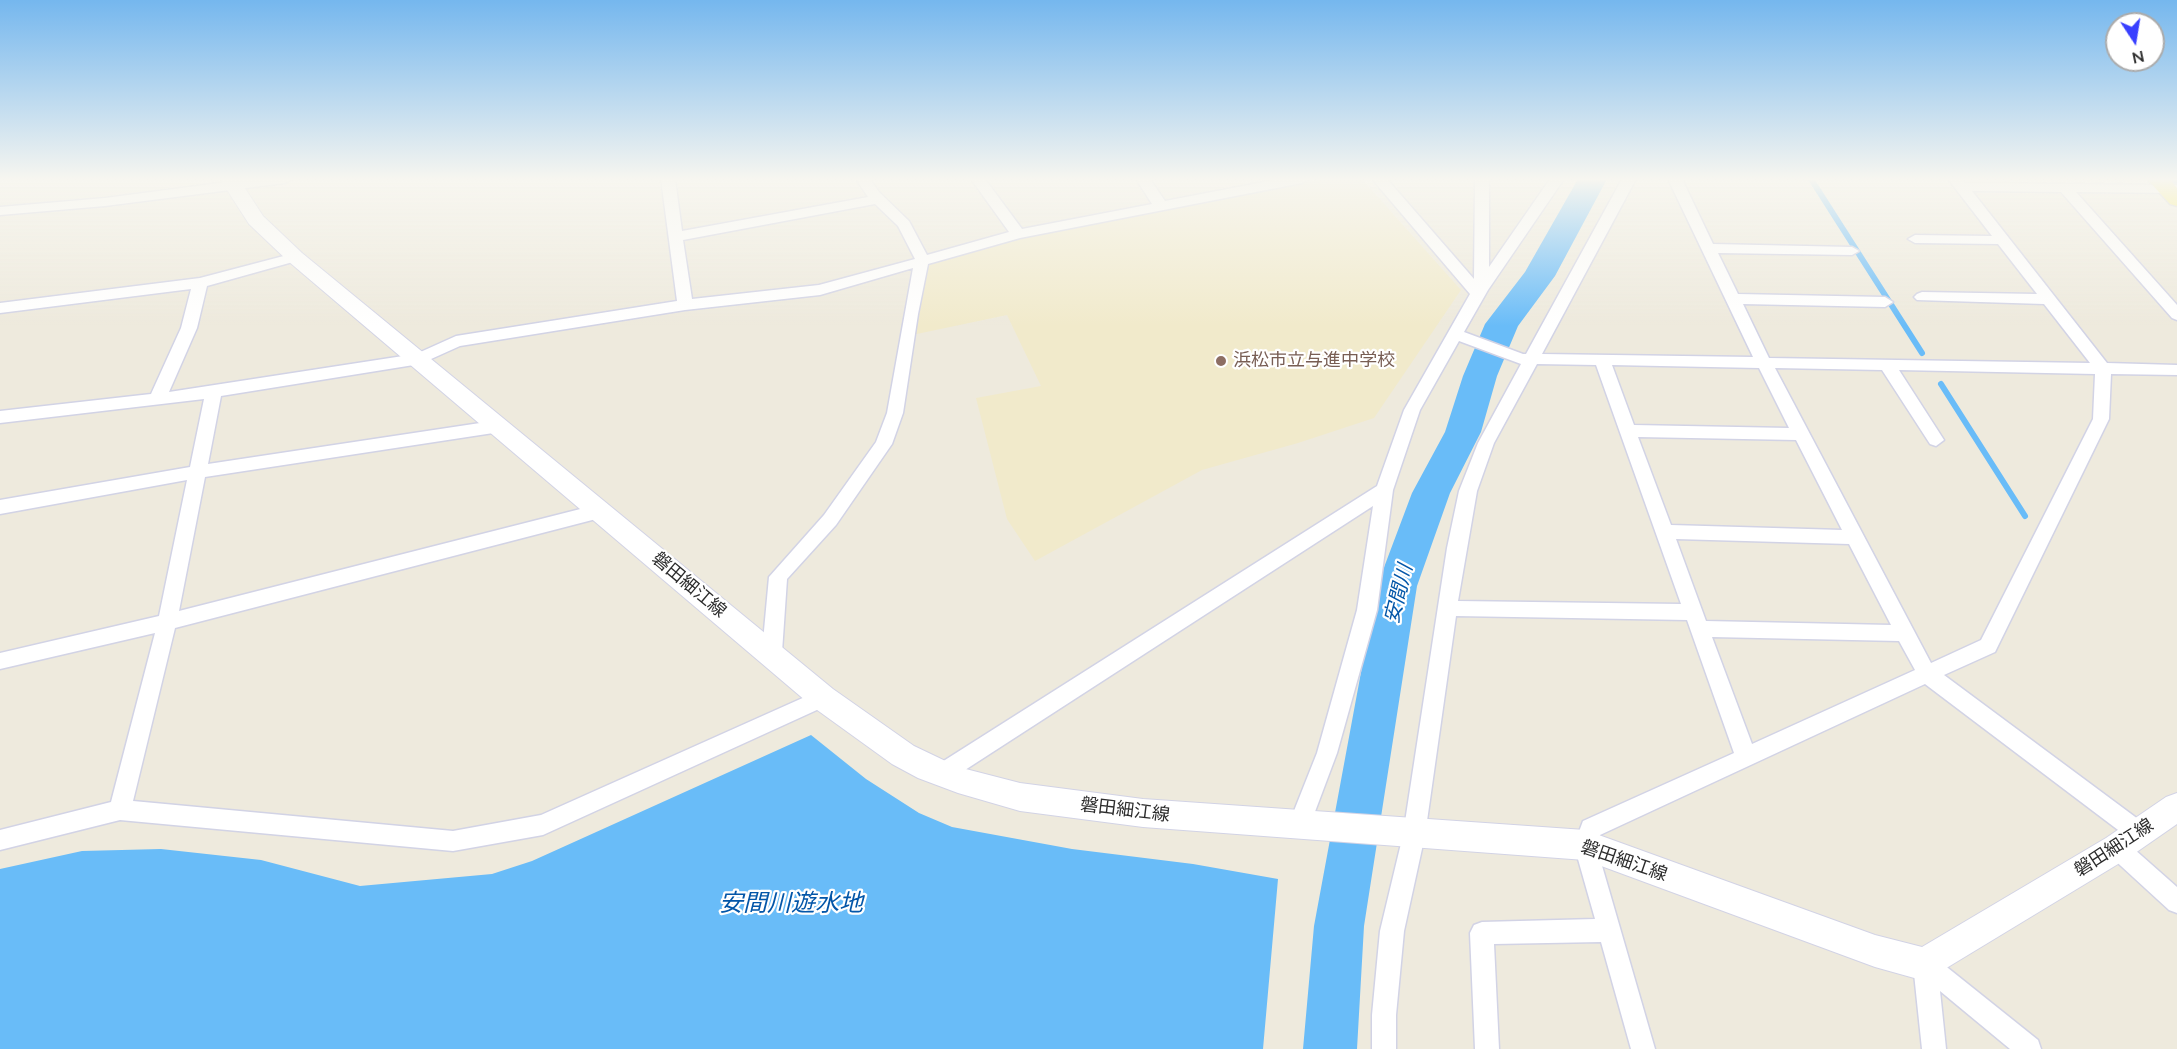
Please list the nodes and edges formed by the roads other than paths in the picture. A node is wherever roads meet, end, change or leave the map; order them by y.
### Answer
1 (264, 228) edge
2 (674, 228) edge
3 (725, 228) edge
4 (906, 228) edge
5 (1014, 228) edge
6 (1048, 228) edge
7 (1423, 228) edge
8 (1481, 228) edge
9 (1524, 228) edge
10 (1601, 228) edge
11 (1698, 228) edge
12 (1994, 228) edge
13 (2100, 228) edge
14 (1018, 234) junction
15 (675, 237) junction
16 (1915, 239) dead end
17 (2003, 240) junction
18 (1708, 248) junction
19 (1852, 251) dead end
20 (295, 257) junction
21 (922, 259) junction
22 (200, 283) junction
23 (1480, 292) junction
24 (1922, 297) dead end
25 (1733, 299) junction
26 (2047, 299) junction
27 (1885, 302) dead end
28 (685, 305) junction
29 (0, 308) edge
30 (2177, 315) edge
31 (1462, 337) junction
32 (1526, 358) junction
33 (420, 359) junction
34 (1602, 360) junction
35 (1764, 363) junction
36 (1887, 365) junction
37 (2103, 369) junction
38 (2177, 370) edge
39 (214, 392) junction
40 (158, 397) junction
41 (0, 417) edge
42 (500, 426) junction
43 (1629, 431) junction
44 (1802, 434) junction
45 (1936, 440) dead end
46 (197, 472) junction
47 (1384, 490) junction
48 (0, 507) edge
49 (600, 511) junction
50 (1665, 532) junction
51 (1856, 537) junction
52 (1448, 608) junction
53 (1698, 621) junction
54 (167, 622) junction
55 (1906, 633) junction
56 (772, 652) junction
57 (0, 661) edge
58 (1926, 673) junction
59 (823, 698) junction
60 (1746, 757) junction
61 (941, 774) junction
62 (2177, 807) edge
63 (120, 810) junction
64 (1299, 826) junction
65 (1414, 835) junction
66 (0, 840) edge
67 (2127, 840) junction
68 (1585, 845) junction
69 (2177, 902) edge
70 (1609, 930) junction
71 (1925, 964) junction
72 (1384, 1049) edge
73 (1487, 1049) edge
74 (1643, 1049) edge
75 (1934, 1049) edge
76 (2029, 1049) edge

1 - 20 main road, 磐田細江線
2 - 15 street
3 - 15 street
4 - 21 street
5 - 14 street
6 - 14 street
7 - 23 street
8 - 23 street
9 - 23 street
10 - 32 street
11 - 18 street
12 - 17 street
13 - 30 street
14 - 21 street
15 - 28 street
16 - 17 street
17 - 26 street
18 - 19 street
18 - 25 street
20 - 22 street
20 - 33 main road, 磐田細江線
21 - 28 street
21 - 56 street
22 - 29 street
22 - 40 street
23 - 31 street
24 - 26 street
25 - 27 street
25 - 35 street
26 - 37 street
28 - 33 street
31 - 32 street
31 - 47 street
32 - 34 street
32 - 52 street
33 - 39 street
33 - 42 main road, 磐田細江線
34 - 35 street
34 - 43 street
35 - 36 street
35 - 44 street
36 - 37 street
36 - 45 street
37 - 38 street
37 - 58 street
39 - 40 street
39 - 46 street
40 - 41 street
42 - 46 street
42 - 49 main road, 磐田細江線
43 - 44 street
43 - 50 street
44 - 51 street
46 - 48 street
46 - 54 street
47 - 61 street
47 - 64 street
49 - 54 street
49 - 56 main road, 磐田細江線
50 - 51 street
50 - 53 street
51 - 55 street
52 - 53 street
52 - 65 street
53 - 55 street
53 - 60 street
54 - 57 street
54 - 63 street
55 - 58 street
56 - 59 main road, 磐田細江線
58 - 60 street
58 - 67 street
59 - 61 main road, 磐田細江線
59 - 63 street
60 - 68 street
61 - 64 main road, 磐田細江線
62 - 67 main road, 磐田細江線
63 - 66 street
64 - 65 main road, 磐田細江線
65 - 68 main road, 磐田細江線
65 - 72 street
67 - 69 street
67 - 71 main road, 磐田細江線
68 - 70 street
68 - 71 main road, 磐田細江線
70 - 73 street
70 - 74 street
71 - 75 street
71 - 76 street

